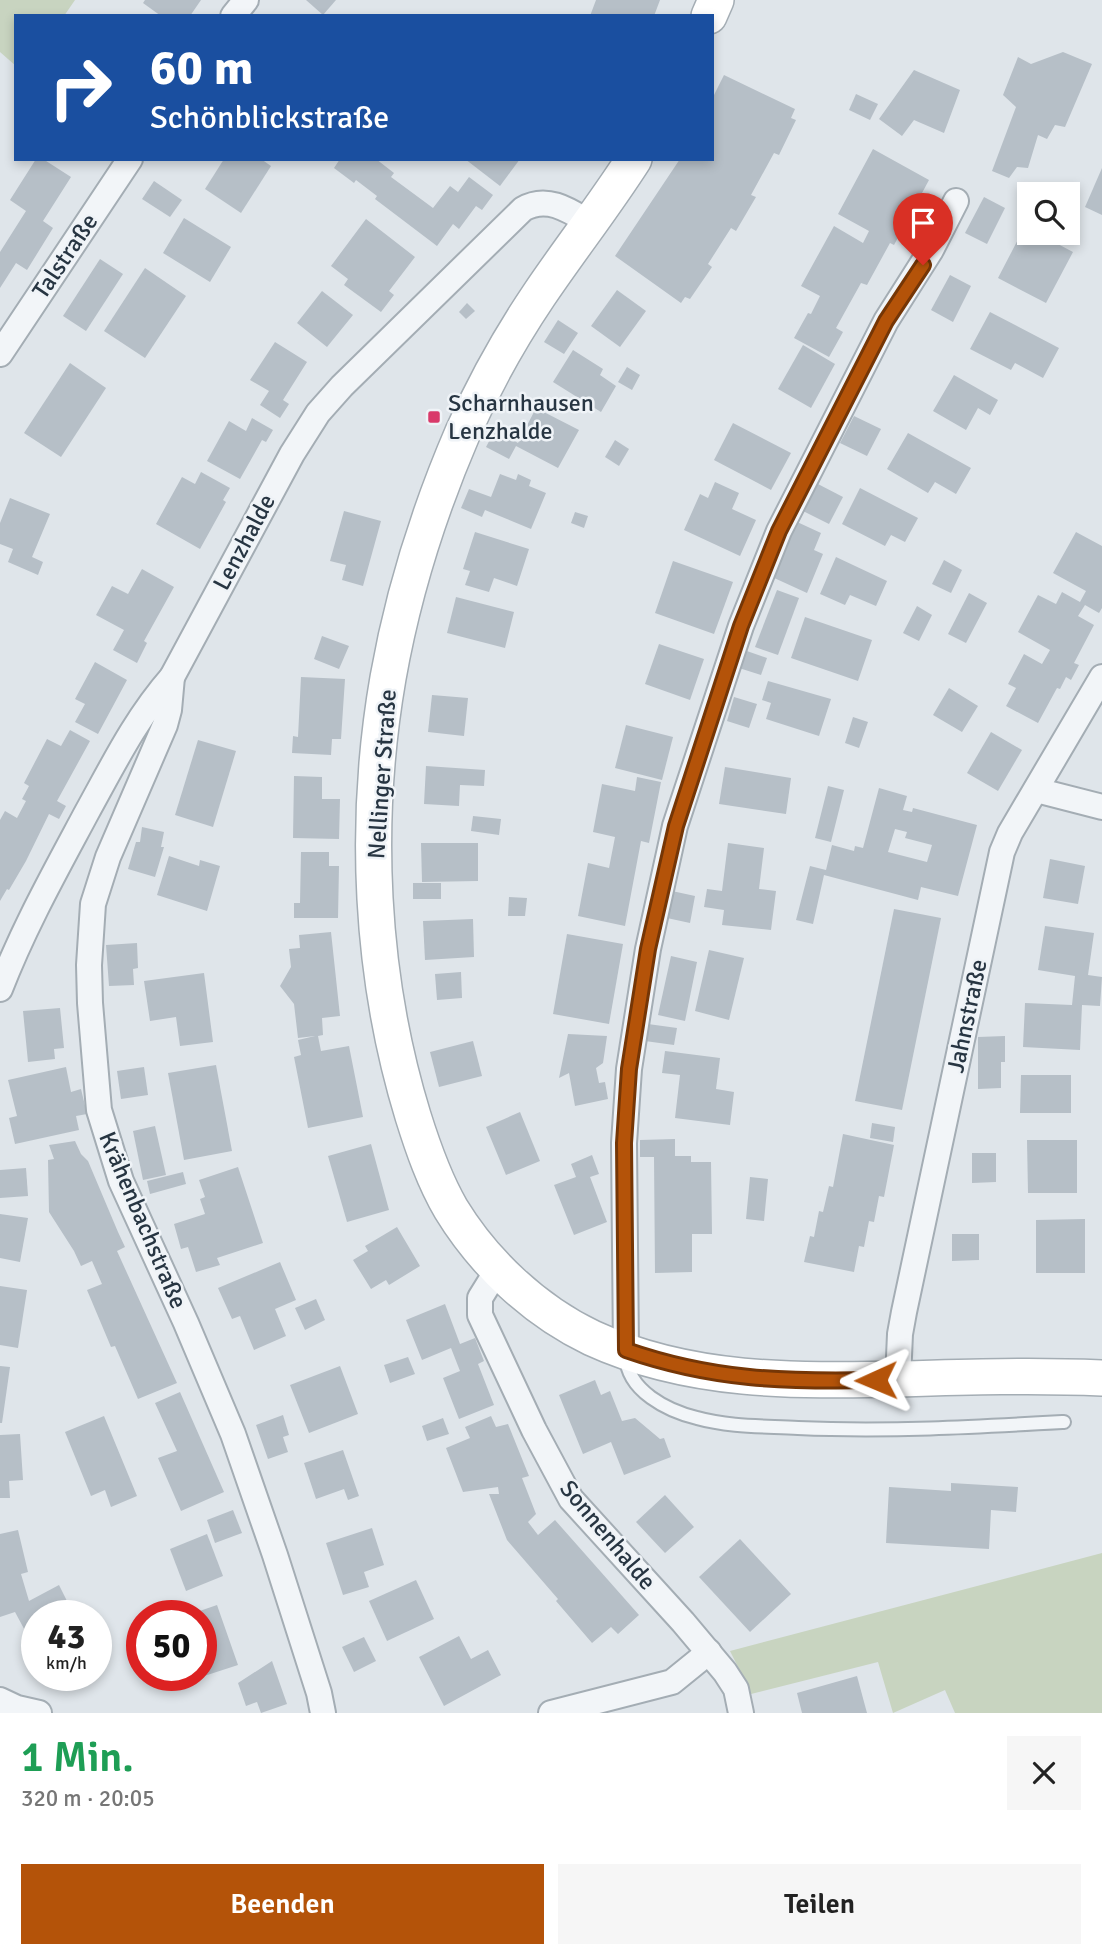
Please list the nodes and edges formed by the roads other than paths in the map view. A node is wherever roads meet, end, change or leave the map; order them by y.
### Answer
1 (246, 0) edge
2 (235, 14) edge
3 (129, 161) edge
4 (633, 161) edge
5 (956, 201) dead end
6 (590, 223) junction
7 (0, 354) edge
8 (172, 677) junction
9 (1102, 677) edge
10 (1036, 790) junction
11 (1102, 807) edge
12 (0, 989) edge
13 (498, 1269) junction
14 (626, 1350) junction
15 (1102, 1378) edge
16 (898, 1379) junction
17 (1064, 1422) dead end
18 (709, 1652) junction
19 (0, 1700) edge
20 (39, 1713) edge
21 (323, 1713) edge
22 (551, 1713) edge
23 (741, 1713) edge

1 - 2 street
3 - 7 street, Talstraße
4 - 6 main road, Nellinger Straße
5 - 14 street
6 - 8 street, Lenzhalde
6 - 13 main road, Nellinger Straße
8 - 12 street, Lenzhalde
8 - 21 street, Krähenbachstraße
9 - 10 street, Jahnstraße
10 - 11 street
10 - 16 street, Jahnstraße
13 - 14 main road, Nellinger Straße
13 - 18 street, Sonnenhalde
14 - 16 main road, Nellinger Straße
14 - 17 lane
15 - 16 main road, Nellinger Straße
18 - 22 street
18 - 23 street, Sonnenhalde
19 - 20 street

